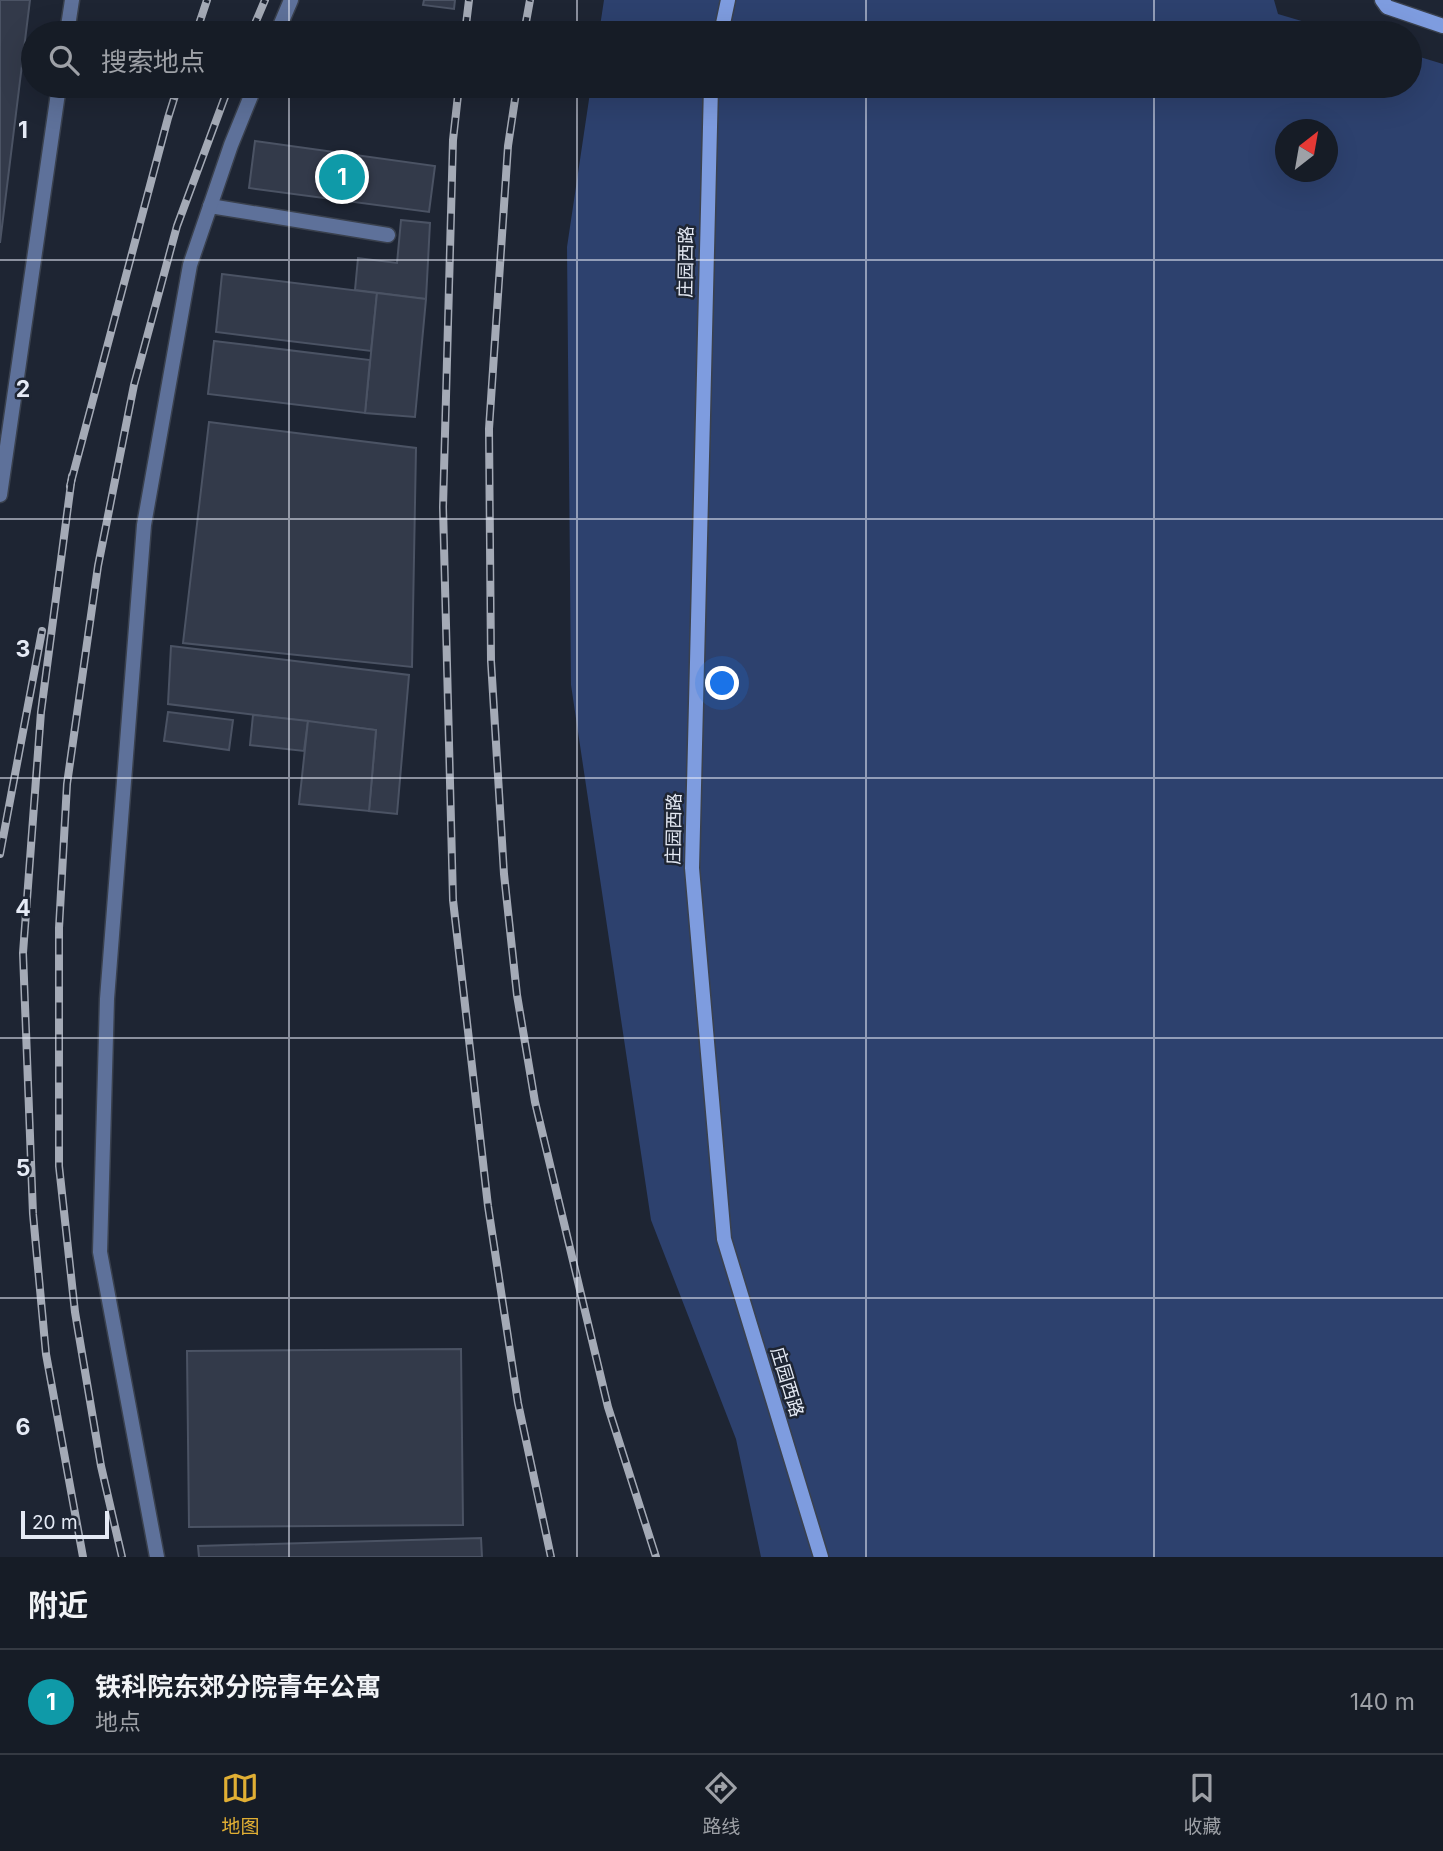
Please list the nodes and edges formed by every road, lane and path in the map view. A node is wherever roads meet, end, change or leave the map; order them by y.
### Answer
1 (72, 0) edge
2 (291, 0) edge
3 (728, 0) edge
4 (1382, 0) edge
5 (69, 21) edge
6 (282, 21) edge
7 (724, 21) edge
8 (1443, 26) edge
9 (57, 98) edge
10 (251, 98) edge
11 (711, 98) edge
12 (210, 206) junction
13 (388, 235) dead end
14 (0, 495) edge
15 (157, 1557) edge
16 (821, 1557) edge

1 - 5 lane
2 - 6 lane
3 - 7 street
4 - 8 street
9 - 14 lane
10 - 12 lane
11 - 16 street, 庄园西路
12 - 13 lane
12 - 15 lane

